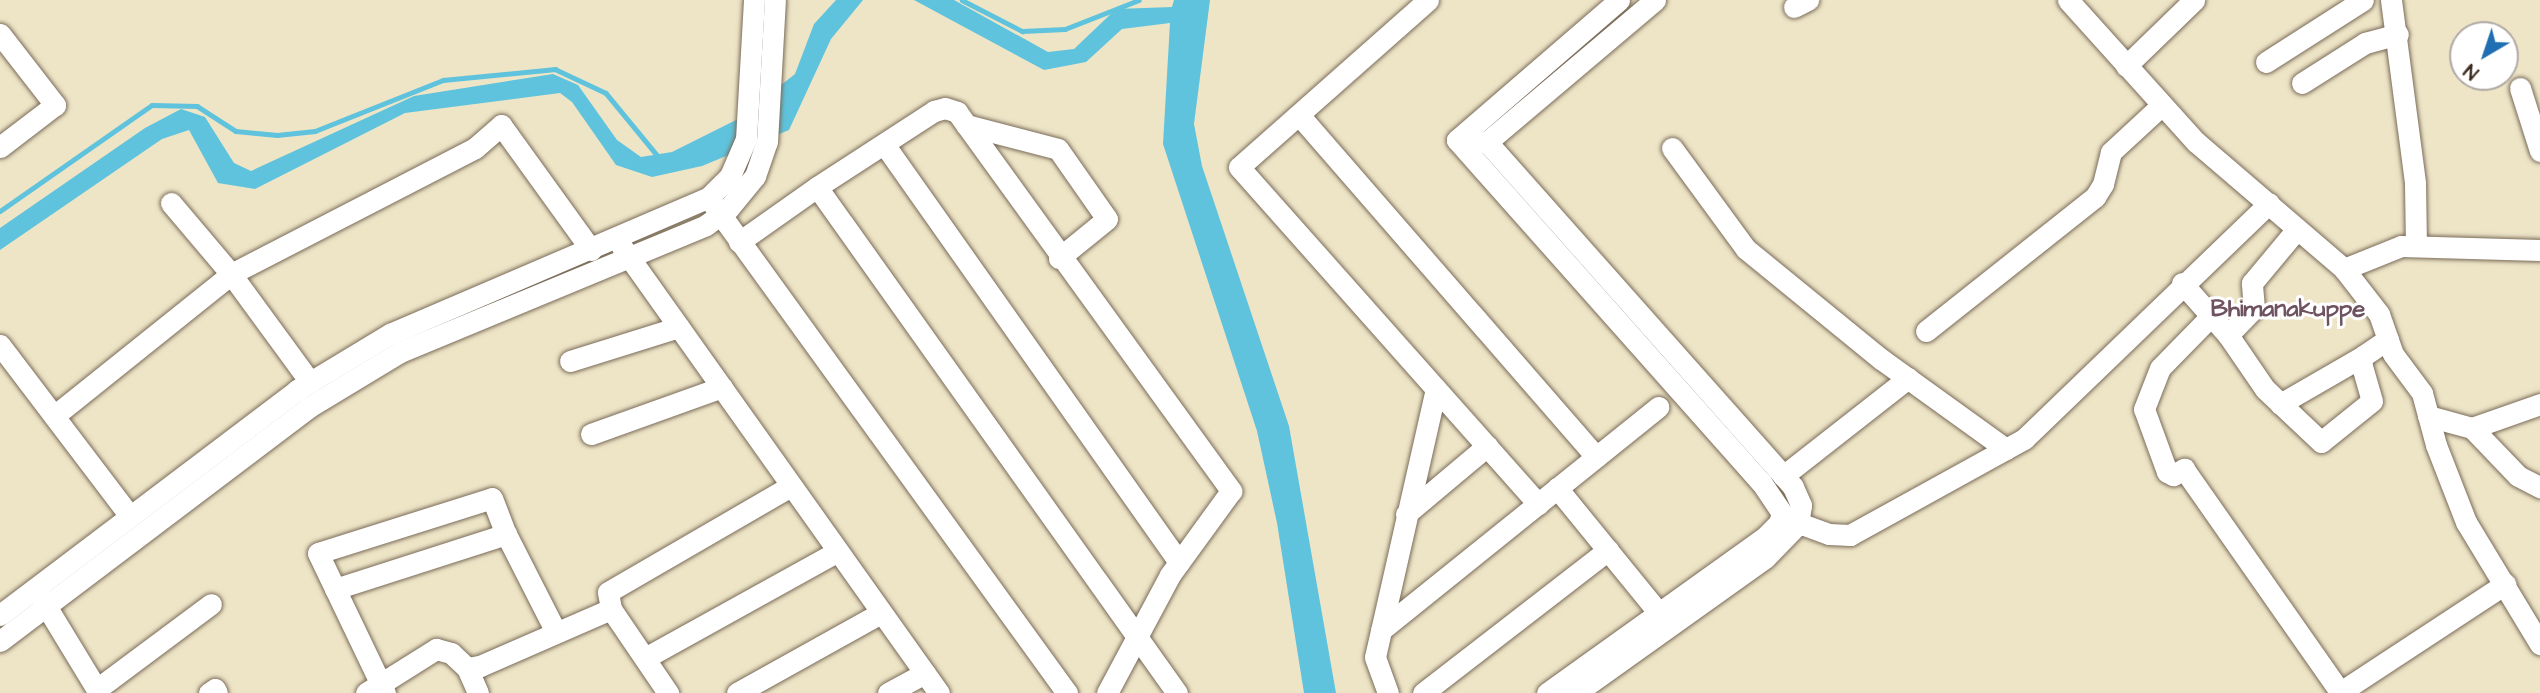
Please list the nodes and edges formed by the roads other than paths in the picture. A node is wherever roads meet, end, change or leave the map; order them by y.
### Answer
1 (754, 0) edge
2 (775, 0) edge
3 (1428, 0) edge
4 (1619, 0) edge
5 (1656, 0) edge
6 (2068, 0) edge
7 (2194, 0) edge
8 (2363, 0) edge
9 (2391, 0) edge
10 (0, 34) edge
11 (2398, 34) junction
12 (2266, 62) dead end
13 (2126, 66) junction
14 (2302, 83) dead end
15 (2519, 88) dead end
16 (2162, 105) junction
17 (1298, 115) junction
18 (965, 125) junction
19 (1457, 140) junction
20 (1487, 142) junction
21 (884, 144) junction
22 (1, 145) edge
23 (1672, 148) dead end
24 (2540, 151) edge
25 (817, 187) junction
26 (172, 203) dead end
27 (2269, 203) junction
28 (715, 207) junction
29 (2297, 229) junction
30 (739, 242) junction
31 (2416, 246) junction
32 (623, 248) junction
33 (591, 250) junction
34 (2540, 250) edge
35 (1059, 258) junction
36 (2344, 269) junction
37 (231, 274) junction
38 (2182, 283) junction
39 (2210, 317) junction
40 (679, 327) junction
41 (1926, 331) dead end
42 (2228, 335) junction
43 (2388, 339) junction
44 (0, 345) edge
45 (2363, 356) junction
46 (569, 361) dead end
47 (1908, 378) junction
48 (310, 382) junction
49 (722, 387) junction
50 (1436, 389) junction
51 (2280, 404) junction
52 (2540, 404) edge
53 (1658, 407) dead end
54 (54, 416) junction
55 (2428, 416) junction
56 (2472, 428) junction
57 (592, 434) dead end
58 (1487, 446) junction
59 (2006, 449) junction
60 (1596, 457) junction
61 (1783, 476) junction
62 (791, 486) junction
63 (2540, 487) edge
64 (1557, 488) junction
65 (1538, 504) junction
66 (1406, 514) junction
67 (130, 516) junction
68 (1789, 520) junction
69 (506, 534) junction
70 (1608, 550) junction
71 (836, 552) junction
72 (1179, 562) junction
73 (2505, 584) junction
74 (335, 589) junction
75 (41, 597) junction
76 (211, 604) dead end
77 (611, 609) junction
78 (881, 613) junction
79 (1659, 613) junction
80 (0, 615) edge
81 (555, 630) junction
82 (1381, 630) junction
83 (1135, 635) junction
84 (0, 641) edge
85 (2540, 644) edge
86 (645, 658) junction
87 (467, 668) junction
88 (925, 673) junction
89 (377, 690) edge
90 (98, 691) edge
91 (209, 693) edge
92 (217, 693) edge
93 (478, 693) edge
94 (668, 693) edge
95 (737, 693) edge
96 (888, 693) edge
97 (939, 693) edge
98 (1067, 693) edge
99 (1107, 693) edge
100 (1177, 693) edge
101 (1388, 693) edge
102 (1423, 693) edge
103 (1547, 693) edge
104 (1576, 693) edge
105 (2339, 693) edge

1 - 28 street
2 - 28 street
3 - 17 street
4 - 19 street
5 - 20 street
6 - 13 street
7 - 13 street
8 - 12 street
9 - 11 street
10 - 22 street
11 - 14 street
11 - 31 street
13 - 16 street
15 - 24 street
16 - 27 street
16 - 41 street
17 - 50 street
17 - 60 street
18 - 21 street
18 - 35 street
18 - 35 street
19 - 20 street
19 - 68 street
20 - 61 street
21 - 25 street
21 - 72 street
23 - 47 street
25 - 30 street
25 - 83 street
26 - 37 street
27 - 29 street
27 - 38 street
28 - 30 street
28 - 32 street
29 - 36 street
29 - 42 street
30 - 98 street
31 - 34 street
31 - 36 street
32 - 33 street
32 - 40 street
32 - 75 street
33 - 37 street
33 - 48 street
35 - 72 street
36 - 43 street
37 - 48 street
37 - 54 street
38 - 39 street
38 - 59 street
39 - 42 street
39 - 105 street
40 - 46 street
40 - 49 street
42 - 51 street
43 - 45 street
43 - 55 street
44 - 54 street
45 - 51 street
45 - 51 street
47 - 59 street
47 - 61 street
48 - 67 street
49 - 57 street
49 - 62 street
50 - 58 street
50 - 66 street
52 - 56 street
53 - 60 street
54 - 67 street
55 - 56 street
55 - 73 street
56 - 63 street
58 - 65 street
58 - 66 street
59 - 68 street
60 - 64 street
61 - 68 street
62 - 71 street
62 - 77 street
64 - 65 street
64 - 70 street
65 - 82 street
66 - 82 street
67 - 75 street
68 - 79 street
68 - 104 street
69 - 74 street
69 - 74 street
69 - 81 street
70 - 79 street
70 - 102 street
71 - 78 street
71 - 86 street
72 - 83 street
73 - 85 street
73 - 105 street
74 - 89 street
75 - 80 street
75 - 84 street
75 - 90 street
76 - 90 street
77 - 81 street
77 - 86 street
78 - 88 street
78 - 95 street
79 - 103 street
81 - 87 street
82 - 101 street
83 - 99 street
83 - 100 street
86 - 94 street
87 - 89 street
87 - 93 street
88 - 96 street
88 - 97 street
91 - 92 street

